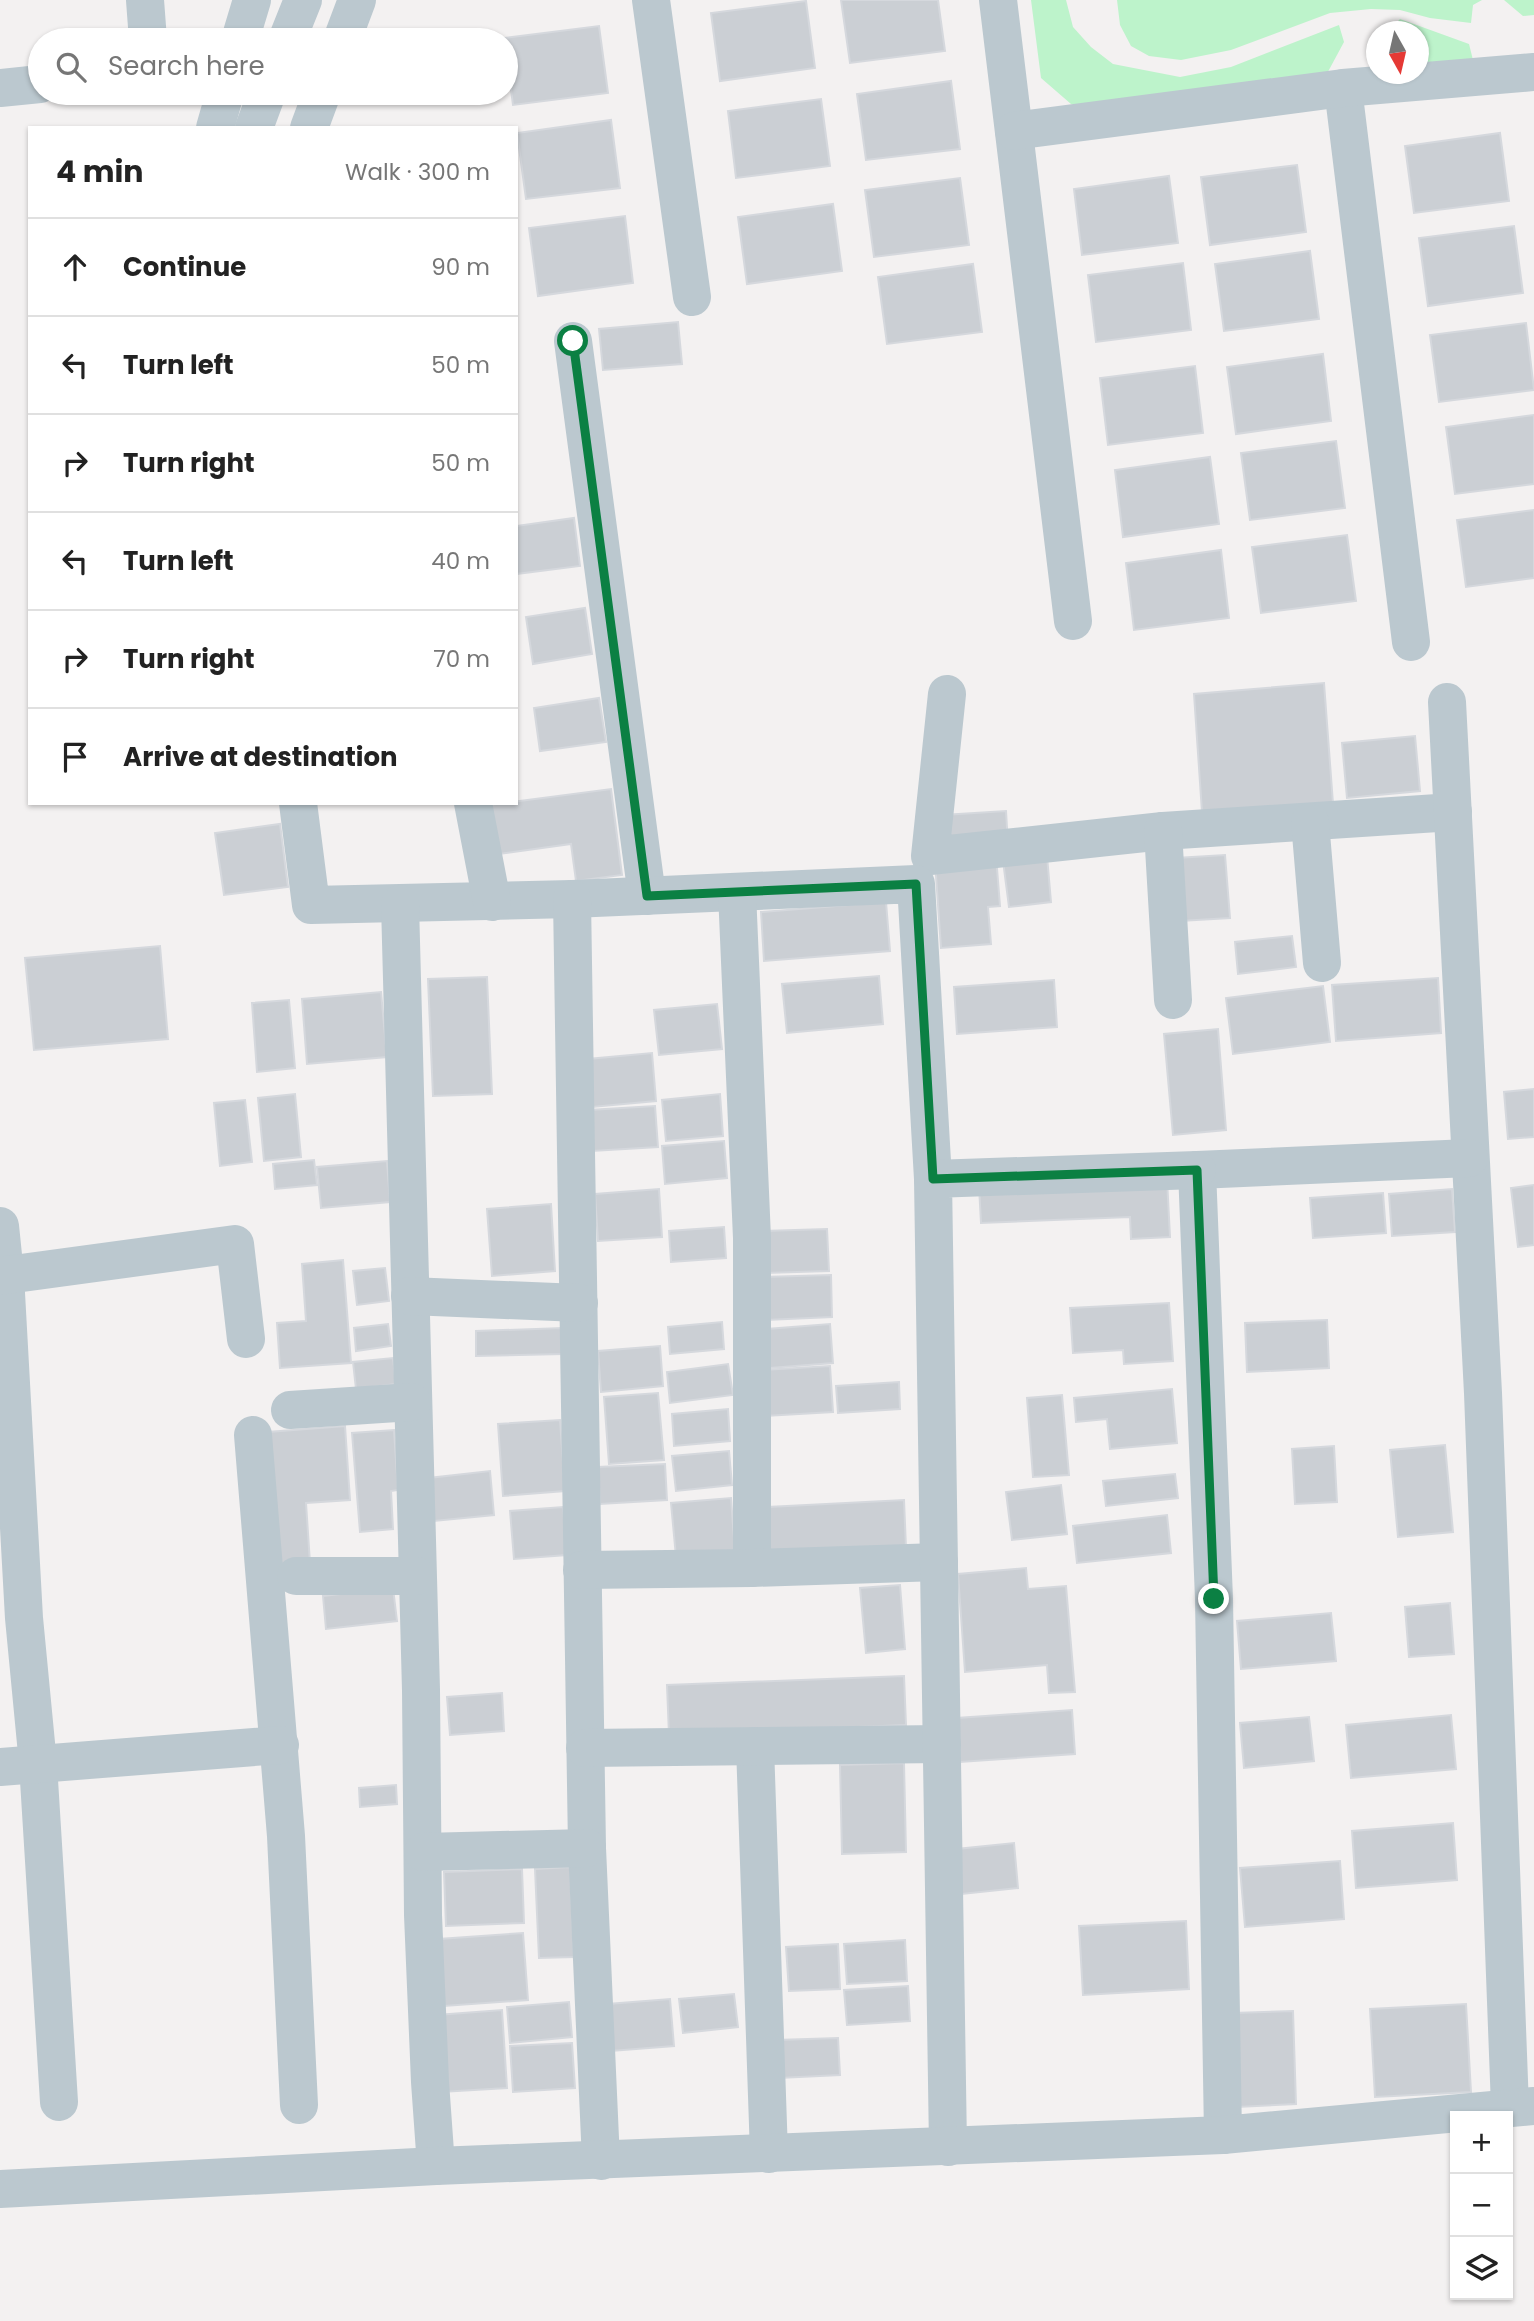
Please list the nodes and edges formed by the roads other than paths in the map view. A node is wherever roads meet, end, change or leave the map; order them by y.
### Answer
1 (145, 0) edge
2 (252, 0) edge
3 (303, 0) edge
4 (651, 0) edge
5 (998, 0) edge
6 (365, 1) edge
7 (147, 28) edge
8 (244, 28) edge
9 (292, 28) edge
10 (349, 28) edge
11 (1534, 72) edge
12 (28, 85) edge
13 (0, 88) edge
14 (1343, 88) junction
15 (222, 105) edge
16 (263, 105) edge
17 (318, 105) edge
18 (216, 126) edge
19 (255, 126) edge
20 (310, 126) edge
21 (1014, 131) junction
22 (692, 297) dead end
23 (573, 341) dead end
24 (1073, 621) dead end
25 (1411, 642) dead end
26 (947, 694) dead end
27 (1447, 702) dead end
28 (298, 805) edge
29 (473, 805) edge
30 (1453, 812) junction
31 (1310, 821) junction
32 (1163, 831) junction
33 (923, 870) junction
34 (737, 892) junction
35 (647, 896) junction
36 (572, 899) junction
37 (492, 902) junction
38 (400, 904) junction
39 (1322, 963) dead end
40 (1173, 1000) dead end
41 (1469, 1158) junction
42 (1197, 1170) junction
43 (933, 1179) junction
44 (0, 1226) edge
45 (3, 1276) edge
46 (410, 1296) junction
47 (579, 1303) junction
48 (246, 1339) dead end
49 (412, 1402) junction
50 (289, 1410) dead end
51 (253, 1435) dead end
52 (939, 1562) junction
53 (752, 1568) junction
54 (582, 1570) junction
55 (296, 1576) dead end
56 (417, 1576) junction
57 (942, 1744) junction
58 (279, 1745) junction
59 (755, 1746) junction
60 (585, 1748) junction
61 (38, 1764) junction
62 (0, 1767) edge
63 (587, 1848) junction
64 (423, 1852) junction
65 (59, 2102) dead end
66 (299, 2105) dead end
67 (1522, 2107) edge
68 (1223, 2135) junction
69 (948, 2147) junction
70 (769, 2154) junction
71 (601, 2161) junction
72 (436, 2166) junction
73 (0, 2189) edge

1 - 7 street
2 - 8 street
3 - 9 street
4 - 22 street
5 - 21 street
6 - 10 street
11 - 14 street
12 - 13 street
14 - 21 street
14 - 25 street
15 - 18 street
16 - 19 street
17 - 20 street
21 - 24 street
23 - 35 street
26 - 33 street
27 - 30 street
28 - 38 street
29 - 37 street
30 - 31 street
30 - 41 street
31 - 32 street
31 - 39 street
32 - 33 street
32 - 40 street
33 - 34 street
33 - 43 street
34 - 35 street
34 - 53 street
35 - 36 street
36 - 37 street
36 - 47 street
37 - 38 street
38 - 46 street
41 - 42 street
41 - 67 street
42 - 43 street
42 - 68 street
43 - 52 street
44 - 45 street
45 - 48 street
45 - 61 street
46 - 47 street
46 - 49 street
47 - 54 street
49 - 50 street
49 - 56 street
51 - 58 street
52 - 53 street
52 - 57 street
53 - 54 street
54 - 60 street
55 - 56 street
56 - 64 street
57 - 59 street
57 - 69 street
58 - 61 street
58 - 66 street
59 - 60 street
59 - 70 street
60 - 63 street
61 - 62 street
61 - 65 street
63 - 64 street
63 - 71 street
64 - 72 street
67 - 68 street
68 - 69 street
69 - 70 street
70 - 71 street
71 - 72 street
72 - 73 street

